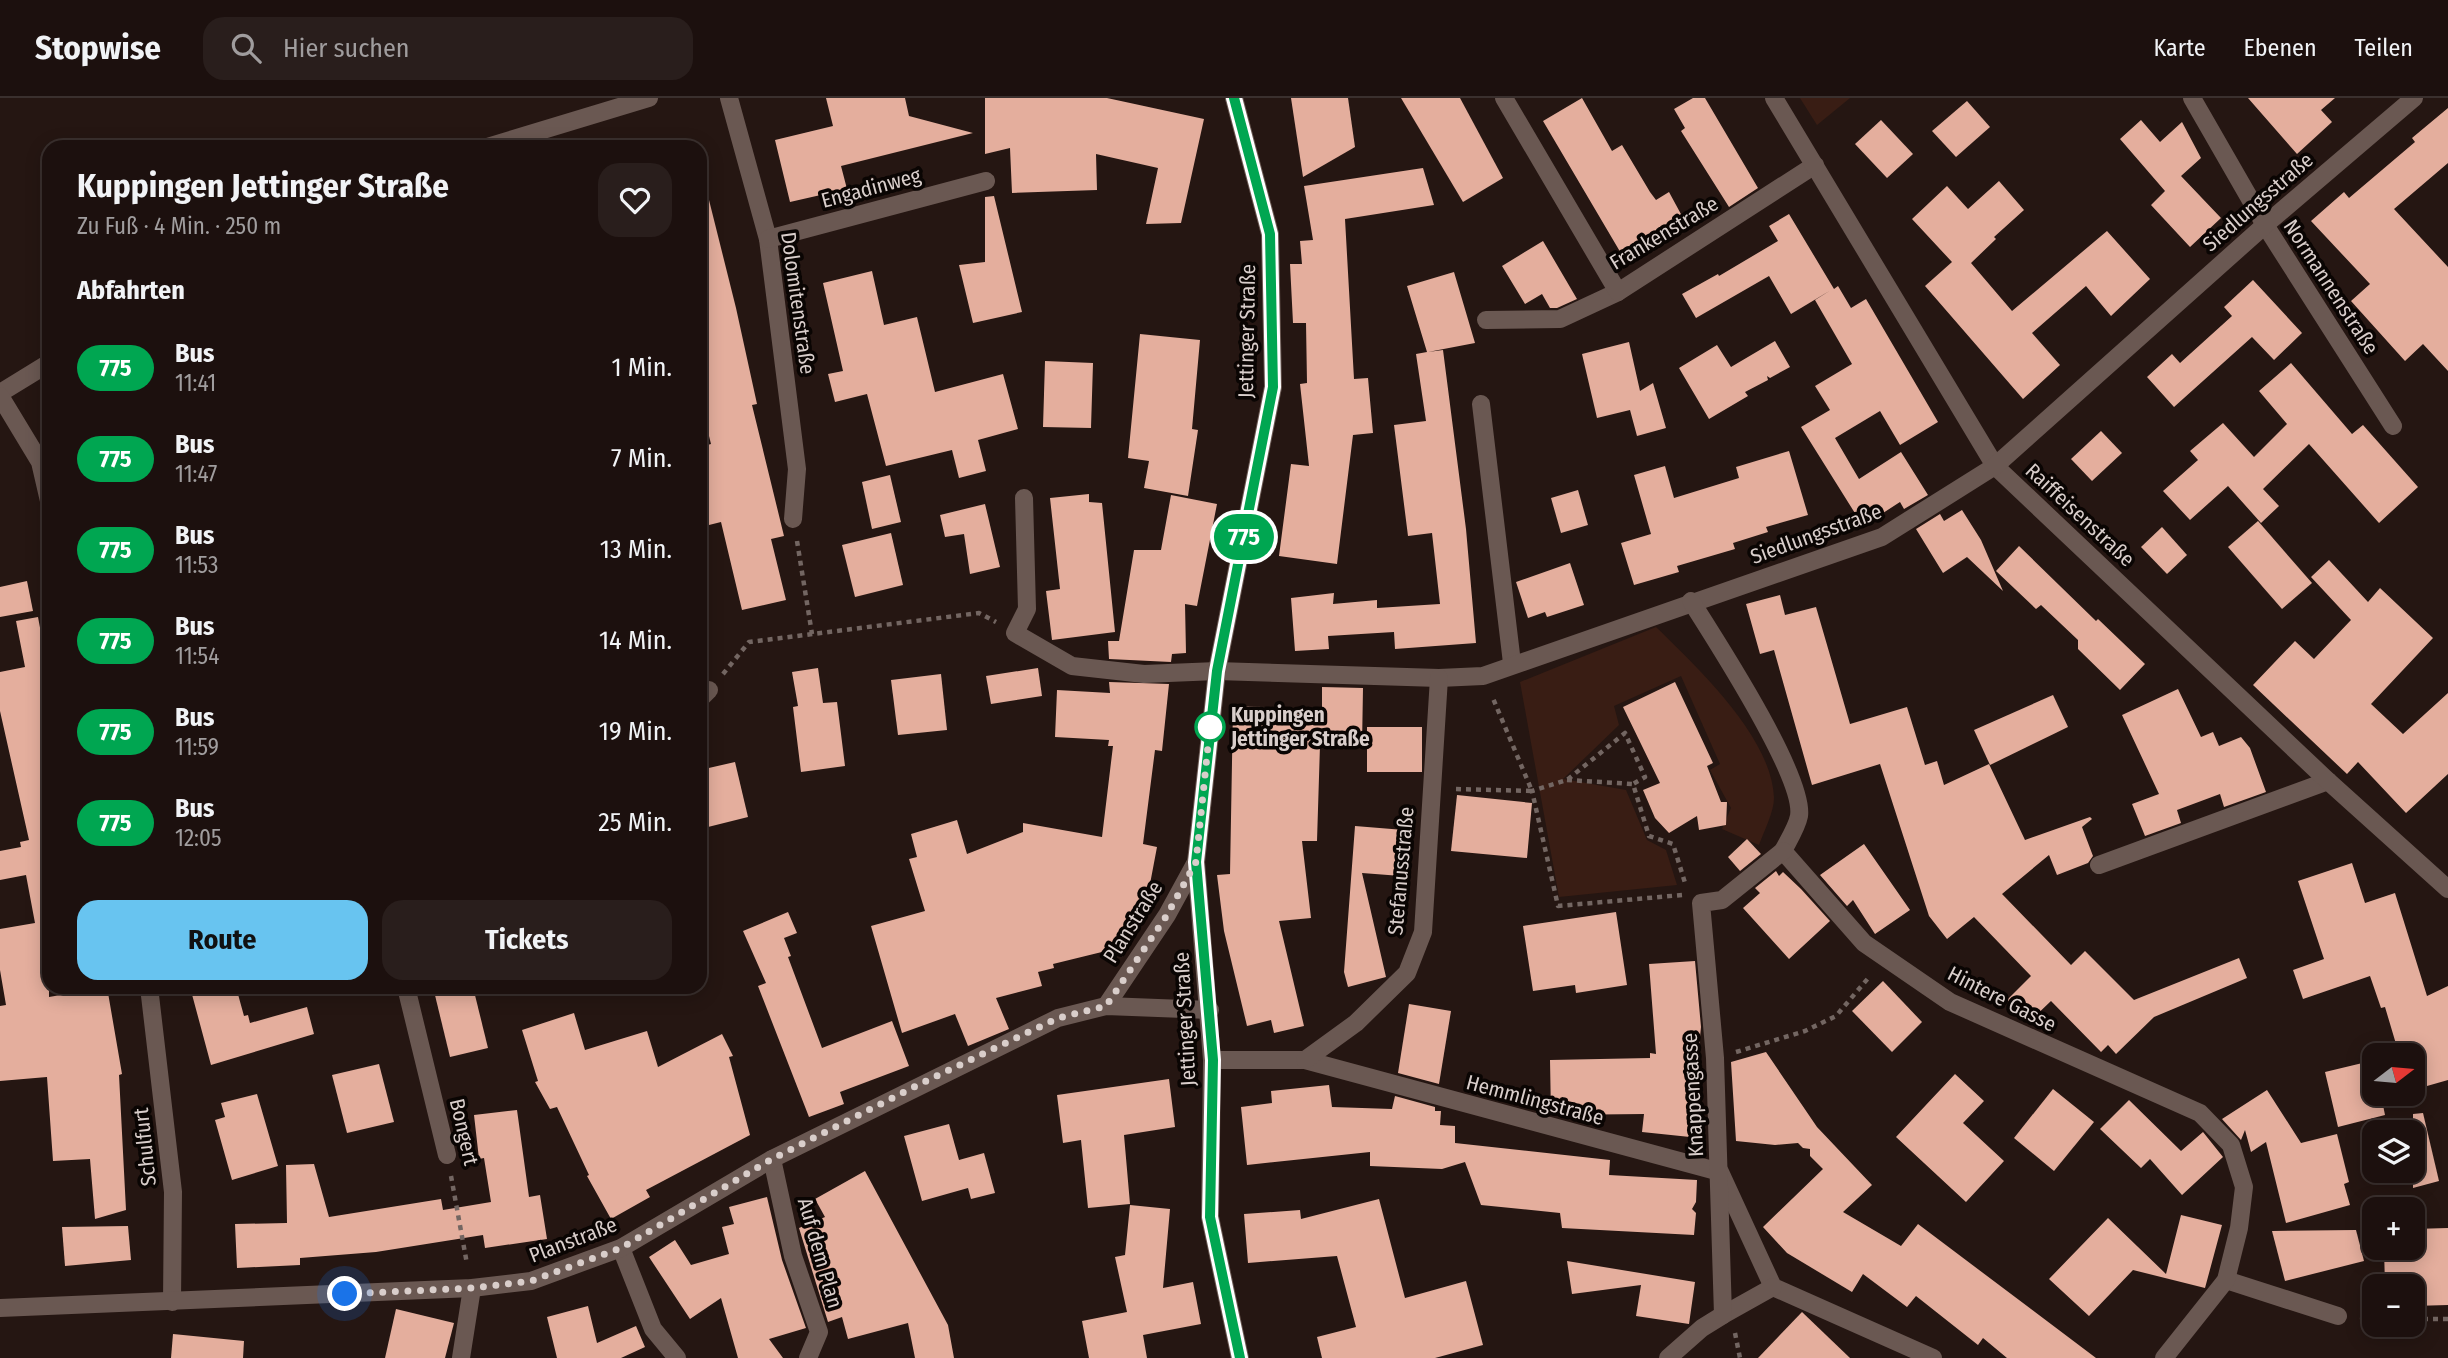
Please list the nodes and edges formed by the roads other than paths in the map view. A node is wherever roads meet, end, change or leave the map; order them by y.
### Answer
1 (649, 98) edge
2 (729, 98) edge
3 (1234, 98) edge
4 (1504, 98) edge
5 (1774, 98) edge
6 (2192, 98) edge
7 (2414, 98) edge
8 (510, 140) edge
9 (1815, 165) junction
10 (986, 181) dead end
11 (2265, 225) junction
12 (768, 239) junction
13 (1618, 292) junction
14 (1486, 320) dead end
15 (42, 368) edge
16 (0, 395) edge
17 (1481, 404) dead end
18 (2393, 426) dead end
19 (1995, 466) junction
20 (42, 471) edge
21 (1024, 498) dead end
22 (793, 519) road end
23 (1691, 601) junction
24 (1512, 663) junction
25 (1217, 671) junction
26 (1439, 678) junction
27 (2328, 781) junction
28 (1783, 850) junction
29 (1196, 862) junction
30 (2099, 865) dead end
31 (2448, 890) edge
32 (150, 994) edge
33 (408, 994) edge
34 (1106, 1006) junction
35 (1210, 1010) junction
36 (1213, 1060) junction
37 (1304, 1060) junction
38 (447, 1155) road end
39 (772, 1159) junction
40 (1720, 1172) junction
41 (621, 1248) junction
42 (2226, 1280) junction
43 (1773, 1287) junction
44 (472, 1288) junction
45 (172, 1303) junction
46 (0, 1308) edge
47 (1723, 1315) junction
48 (2338, 1316) dead end
49 (461, 1358) edge
50 (677, 1358) edge
51 (808, 1358) edge
52 (1240, 1358) edge
53 (1668, 1358) edge
54 (1933, 1358) edge
55 (2164, 1358) edge

1 - 8 street
2 - 12 street, Dolomitenstraße
3 - 25 street, Jettinger Straße
4 - 13 street, Frankenstraße
5 - 9 street, Raiffeisenstraße
6 - 11 street, Normannenstraße
7 - 11 street, Siedlungsstraße
9 - 13 street, Frankenstraße
9 - 19 street, Raiffeisenstraße
10 - 12 street, Engadinweg
11 - 18 street, Normannenstraße
11 - 19 street, Siedlungsstraße
12 - 22 street, Dolomitenstraße
13 - 14 street
15 - 16 street
16 - 20 street
17 - 24 street
19 - 23 street, Siedlungsstraße
19 - 27 street, Raiffeisenstraße
21 - 25 street, Siedlungsstraße
23 - 24 street, Siedlungsstraße
23 - 28 street
24 - 26 street, Siedlungsstraße
25 - 26 street, Siedlungsstraße
25 - 29 street, Jettinger Straße
26 - 37 street, Stefanusstraße
27 - 30 street
27 - 31 street, Raiffeisenstraße
28 - 40 street, Knappengasse
28 - 42 street, Hintere Gasse
29 - 34 street, Planstraße
29 - 35 street, Jettinger Straße
32 - 45 street, Schulfurt
33 - 38 street, Bongert
34 - 35 street, Planstraße
34 - 39 street, Planstraße
35 - 36 street, Jettinger Straße
36 - 37 street, Hemmlingstraße
36 - 52 street, Jettinger Straße
37 - 40 street, Hemmlingstraße
39 - 41 street, Planstraße
39 - 51 street, Auf dem Plan
40 - 43 street
40 - 47 street, Knappengasse
41 - 44 street, Planstraße
41 - 50 street
42 - 48 street
42 - 55 street, Hintere Gasse
43 - 47 street
43 - 54 street
44 - 45 street, Planstraße
44 - 49 street
45 - 46 street, Planstraße
47 - 53 street

